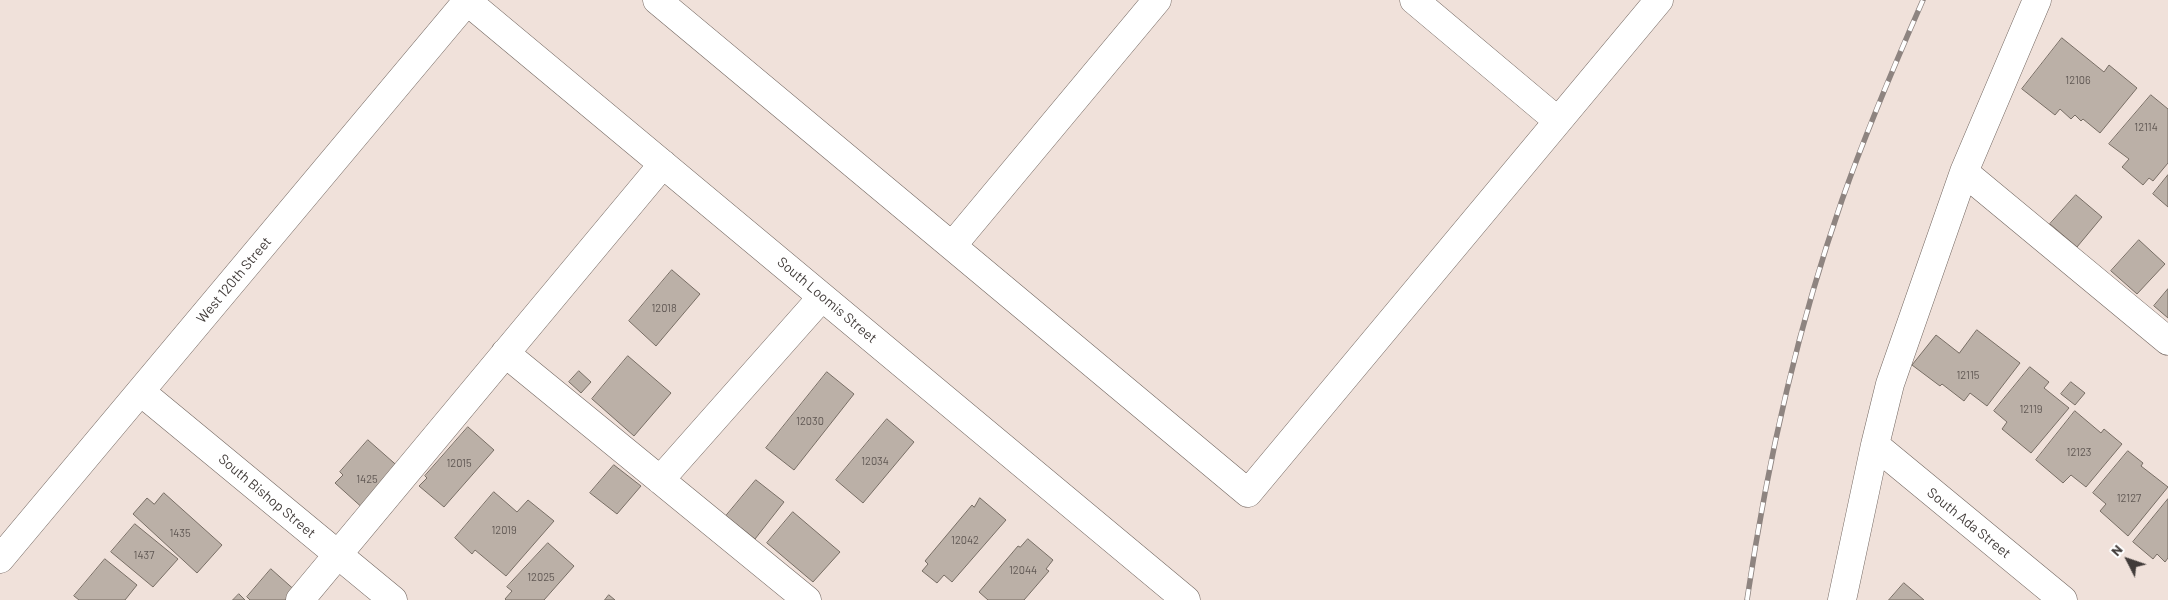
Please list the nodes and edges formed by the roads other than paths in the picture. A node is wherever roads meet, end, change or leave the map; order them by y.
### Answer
1 (657, 0) edge
2 (1157, 0) edge
3 (1414, 0) edge
4 (1660, 0) edge
5 (2037, 0) edge
6 (467, 1) edge
7 (1558, 121) junction
8 (663, 164) junction
9 (1964, 172) junction
10 (952, 246) junction
11 (822, 297) junction
12 (2168, 341) edge
13 (505, 353) junction
14 (141, 392) junction
15 (1875, 445) junction
16 (660, 480) junction
17 (338, 554) junction
18 (0, 559) edge
19 (300, 600) edge
20 (393, 600) edge
21 (807, 600) edge
22 (1186, 600) edge
23 (1842, 600) edge
24 (2063, 600) edge

1 - 10 street
2 - 10 street
3 - 7 street
4 - 7 street
5 - 9 street
6 - 8 street, South Loomis Street
6 - 14 street, West 120th Street
7 - 10 street
8 - 11 street, South Loomis Street
8 - 13 street
9 - 12 street
9 - 15 street
11 - 16 street
11 - 22 street, South Loomis Street
13 - 16 street
13 - 17 street
14 - 17 street, South Bishop Street
14 - 18 street, West 120th Street
15 - 23 street
15 - 24 street, South Ada Street
16 - 21 street
17 - 19 street
17 - 20 street, South Bishop Street

